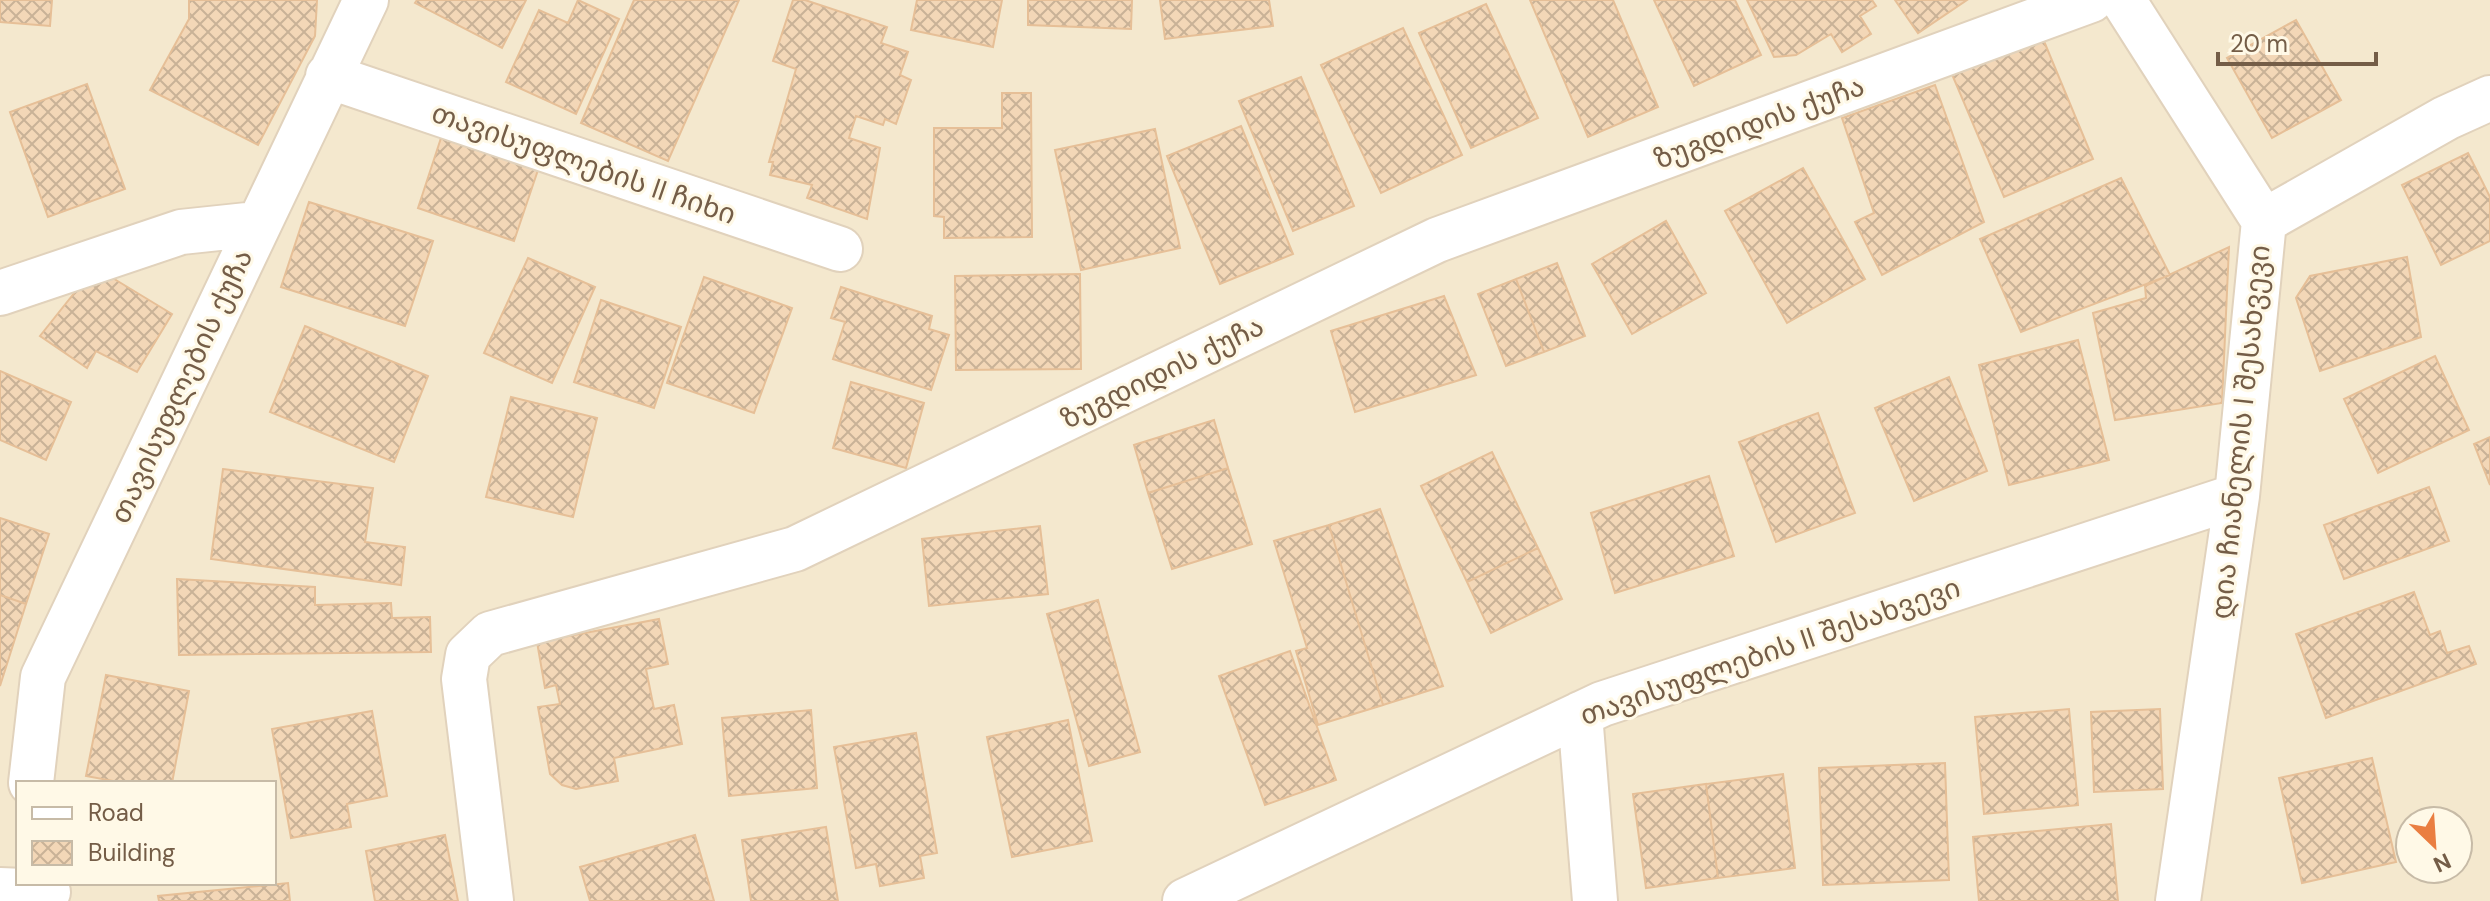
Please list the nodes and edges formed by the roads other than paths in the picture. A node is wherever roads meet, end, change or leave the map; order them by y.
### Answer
1 (366, 0) edge
2 (2091, 0) edge
3 (2123, 0) edge
4 (328, 76) junction
5 (2490, 98) edge
6 (2264, 221) junction
7 (257, 224) junction
8 (840, 249) dead end
9 (0, 293) edge
10 (2237, 496) junction
11 (1580, 714) junction
12 (31, 781) edge
13 (0, 890) edge
14 (47, 892) edge
15 (491, 901) edge
16 (1185, 901) edge
17 (1595, 901) edge
18 (2178, 901) edge

1 - 4 street, თავისუფლების ქუჩა
2 - 15 street, ზუგდიდის ქუჩა
3 - 6 street, დია ჩიანელის I შესახვევი
4 - 7 street, თავისუფლების ქუჩა
4 - 8 street, თავისუფლების II ჩიხი
5 - 6 street
6 - 10 street, დია ჩიანელის I შესახვევი
7 - 9 street
7 - 12 street, თავისუფლების ქუჩა
10 - 11 street, თავისუფლების II შესახვევი
10 - 18 street, დია ჩიანელის I შესახვევი
11 - 16 street, თავისუფლების II შესახვევი
11 - 17 street
13 - 14 street

